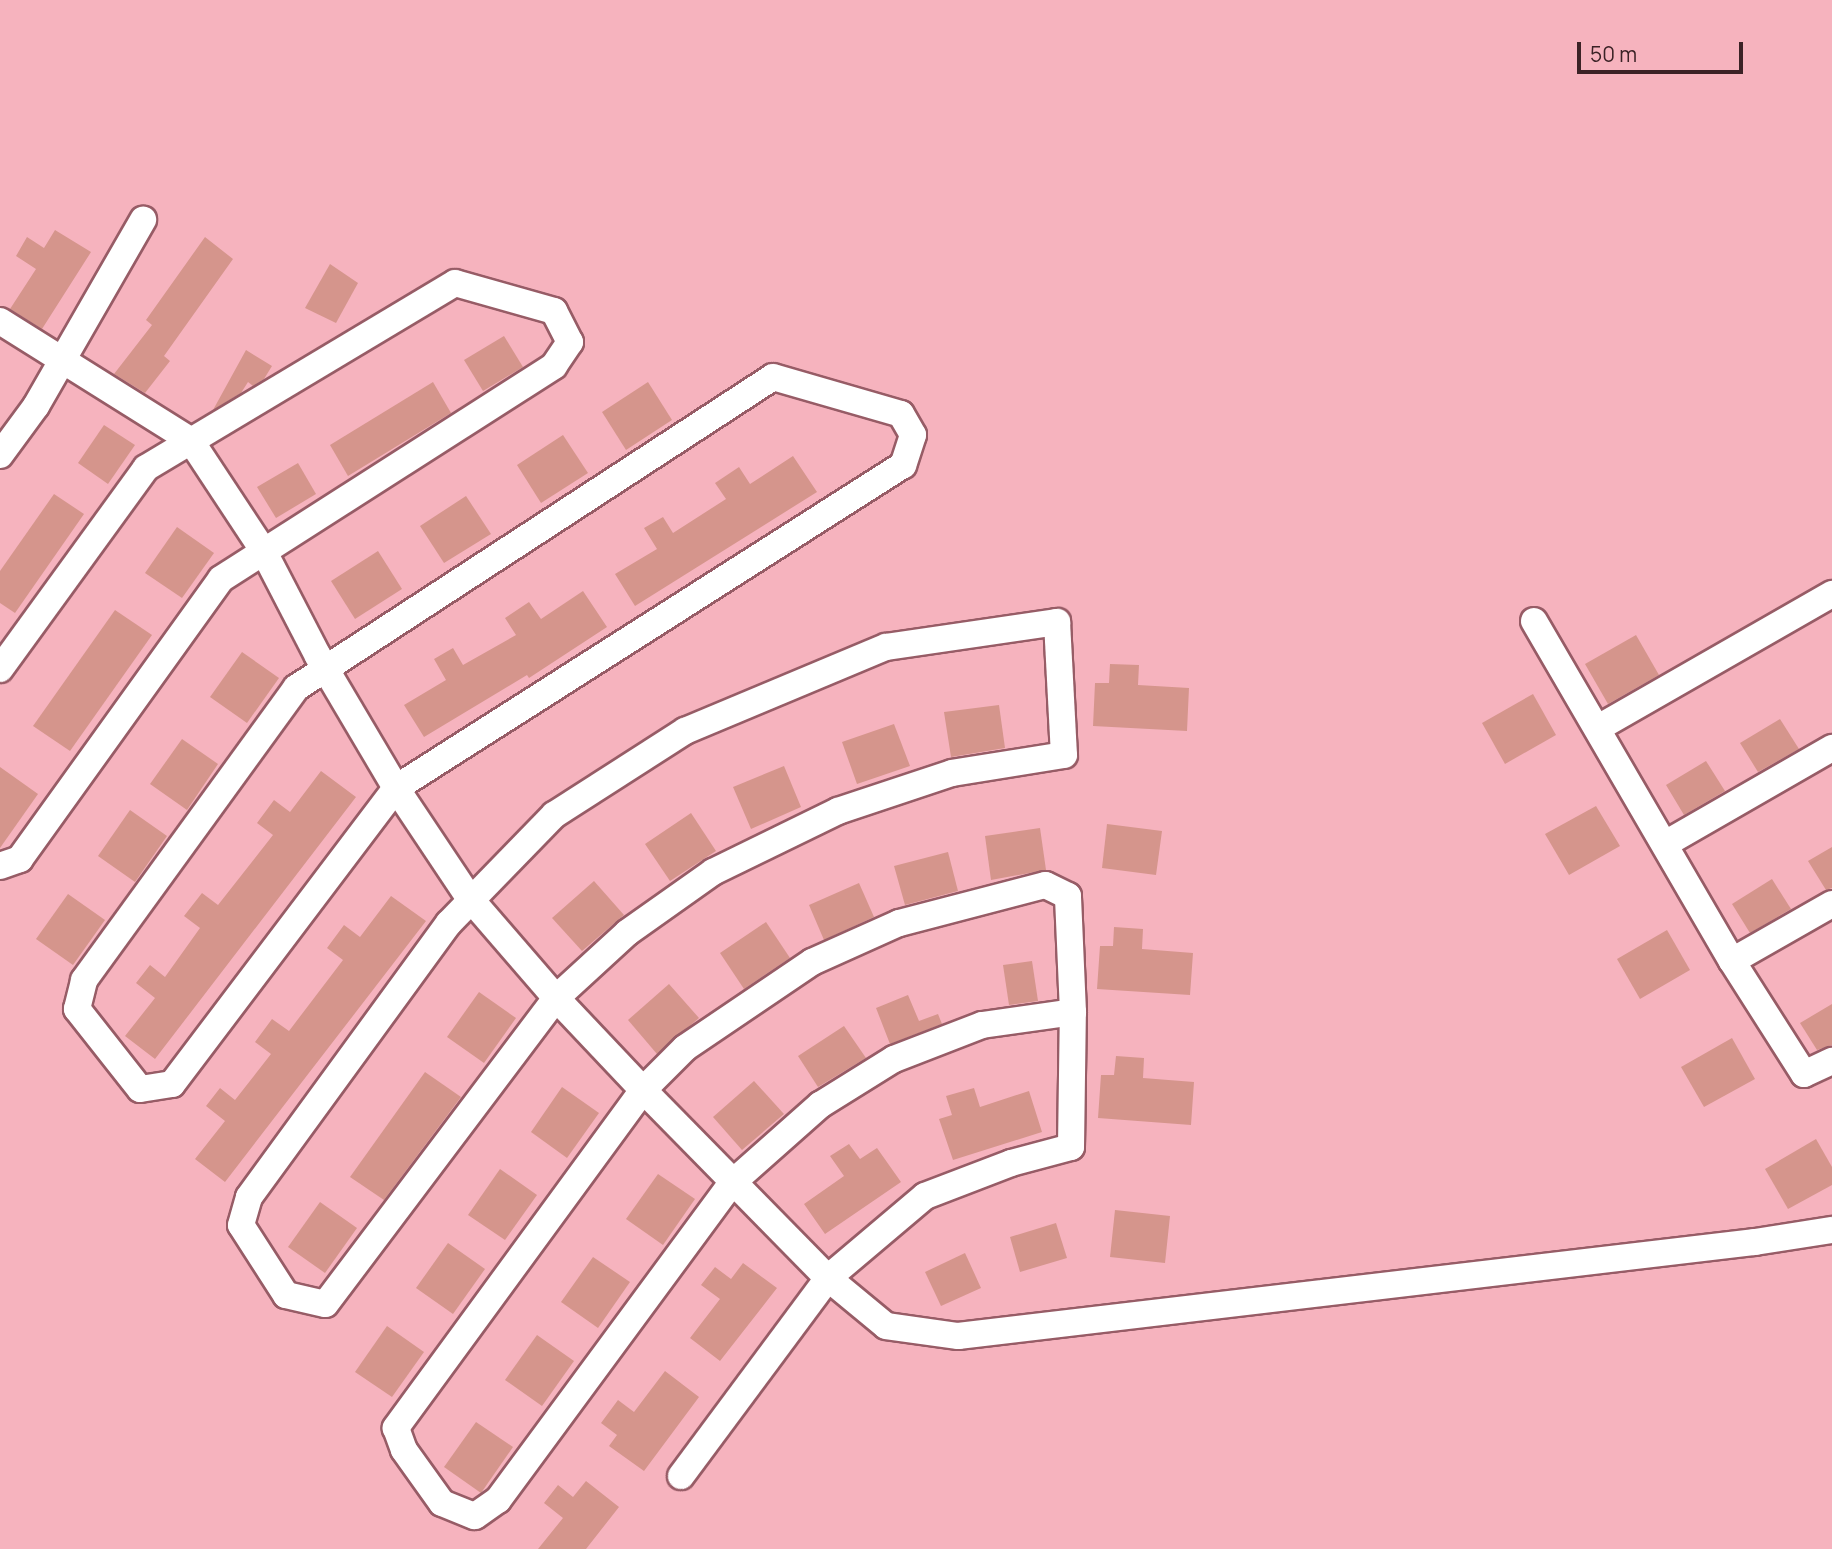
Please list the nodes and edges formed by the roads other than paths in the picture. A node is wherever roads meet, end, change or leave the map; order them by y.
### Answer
1 (144, 220) dead end
2 (0, 321) edge
3 (62, 357) junction
4 (191, 441) junction
5 (0, 456) edge
6 (263, 550) junction
7 (1832, 594) edge
8 (1534, 621) dead end
9 (0, 669) edge
10 (326, 669) junction
11 (1598, 728) junction
12 (1832, 748) edge
13 (396, 788) junction
14 (1665, 844) junction
15 (0, 866) edge
16 (471, 900) junction
17 (1832, 904) edge
18 (1732, 961) junction
19 (556, 998) junction
20 (1073, 1012) junction
21 (1832, 1061) edge
22 (643, 1090) junction
23 (732, 1182) junction
24 (1832, 1230) edge
25 (828, 1278) junction
26 (681, 1476) dead end

1 - 3 street
2 - 3 street
3 - 4 street
3 - 5 street
4 - 6 street
4 - 6 street
4 - 9 street
6 - 10 street
6 - 15 street
7 - 11 street
8 - 11 street
10 - 13 street
10 - 13 street
10 - 13 street
11 - 14 street
12 - 14 street
13 - 16 street
14 - 18 street
16 - 19 street
16 - 19 street
16 - 19 street
17 - 18 street
18 - 21 street
19 - 22 street
20 - 22 street
20 - 23 street
20 - 25 street
22 - 23 street
22 - 23 street
23 - 25 street
24 - 25 street
25 - 26 street

